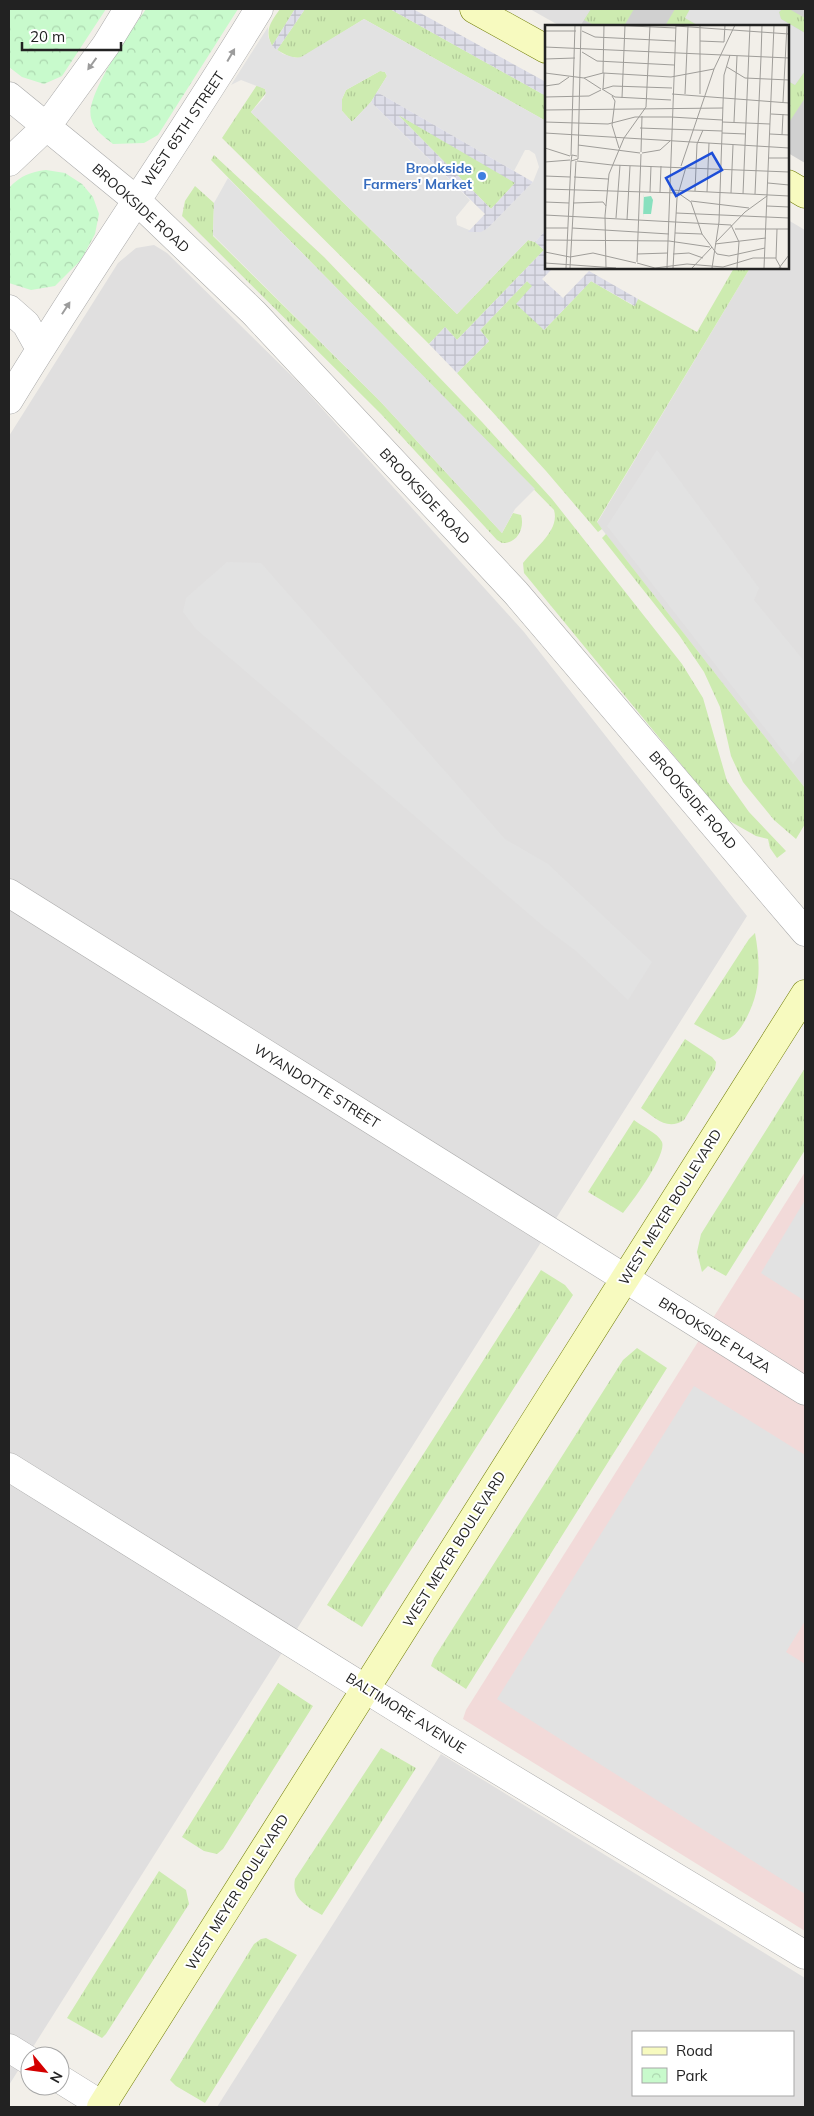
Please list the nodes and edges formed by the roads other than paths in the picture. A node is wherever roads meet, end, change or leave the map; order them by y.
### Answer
1 (128, 9) edge
2 (259, 9) edge
3 (474, 9) edge
4 (545, 48) edge
5 (9, 96) edge
6 (47, 126) junction
7 (9, 162) edge
8 (789, 185) edge
9 (805, 194) edge
10 (135, 199) junction
11 (9, 309) edge
12 (40, 349) junction
13 (9, 400) edge
14 (9, 893) edge
15 (805, 932) edge
16 (805, 994) edge
17 (625, 1280) junction
18 (805, 1391) edge
19 (9, 1467) edge
20 (366, 1688) junction
21 (805, 1955) edge
22 (9, 2048) edge
23 (20, 2055) edge
24 (70, 2086) edge
25 (103, 2107) edge

1 -> 6 street
10 -> 2 street, WEST 65TH STREET
3 - 4 main road
5 - 6 street, BROOKSIDE ROAD
6 - 7 street
6 - 10 street, BROOKSIDE ROAD
8 - 9 main road
12 -> 10 street, WEST 65TH STREET
10 - 15 street, BROOKSIDE ROAD
11 - 12 street
12 - 13 street, WEST 65TH STREET
14 - 17 street, WYANDOTTE STREET
16 - 17 main road, WEST MEYER BOULEVARD
17 - 18 street, BROOKSIDE PLAZA
17 - 20 main road, WEST MEYER BOULEVARD
19 - 20 street, BALTIMORE AVENUE
20 - 21 street, BALTIMORE AVENUE
20 - 25 main road, WEST MEYER BOULEVARD
22 - 23 street
24 - 25 street

